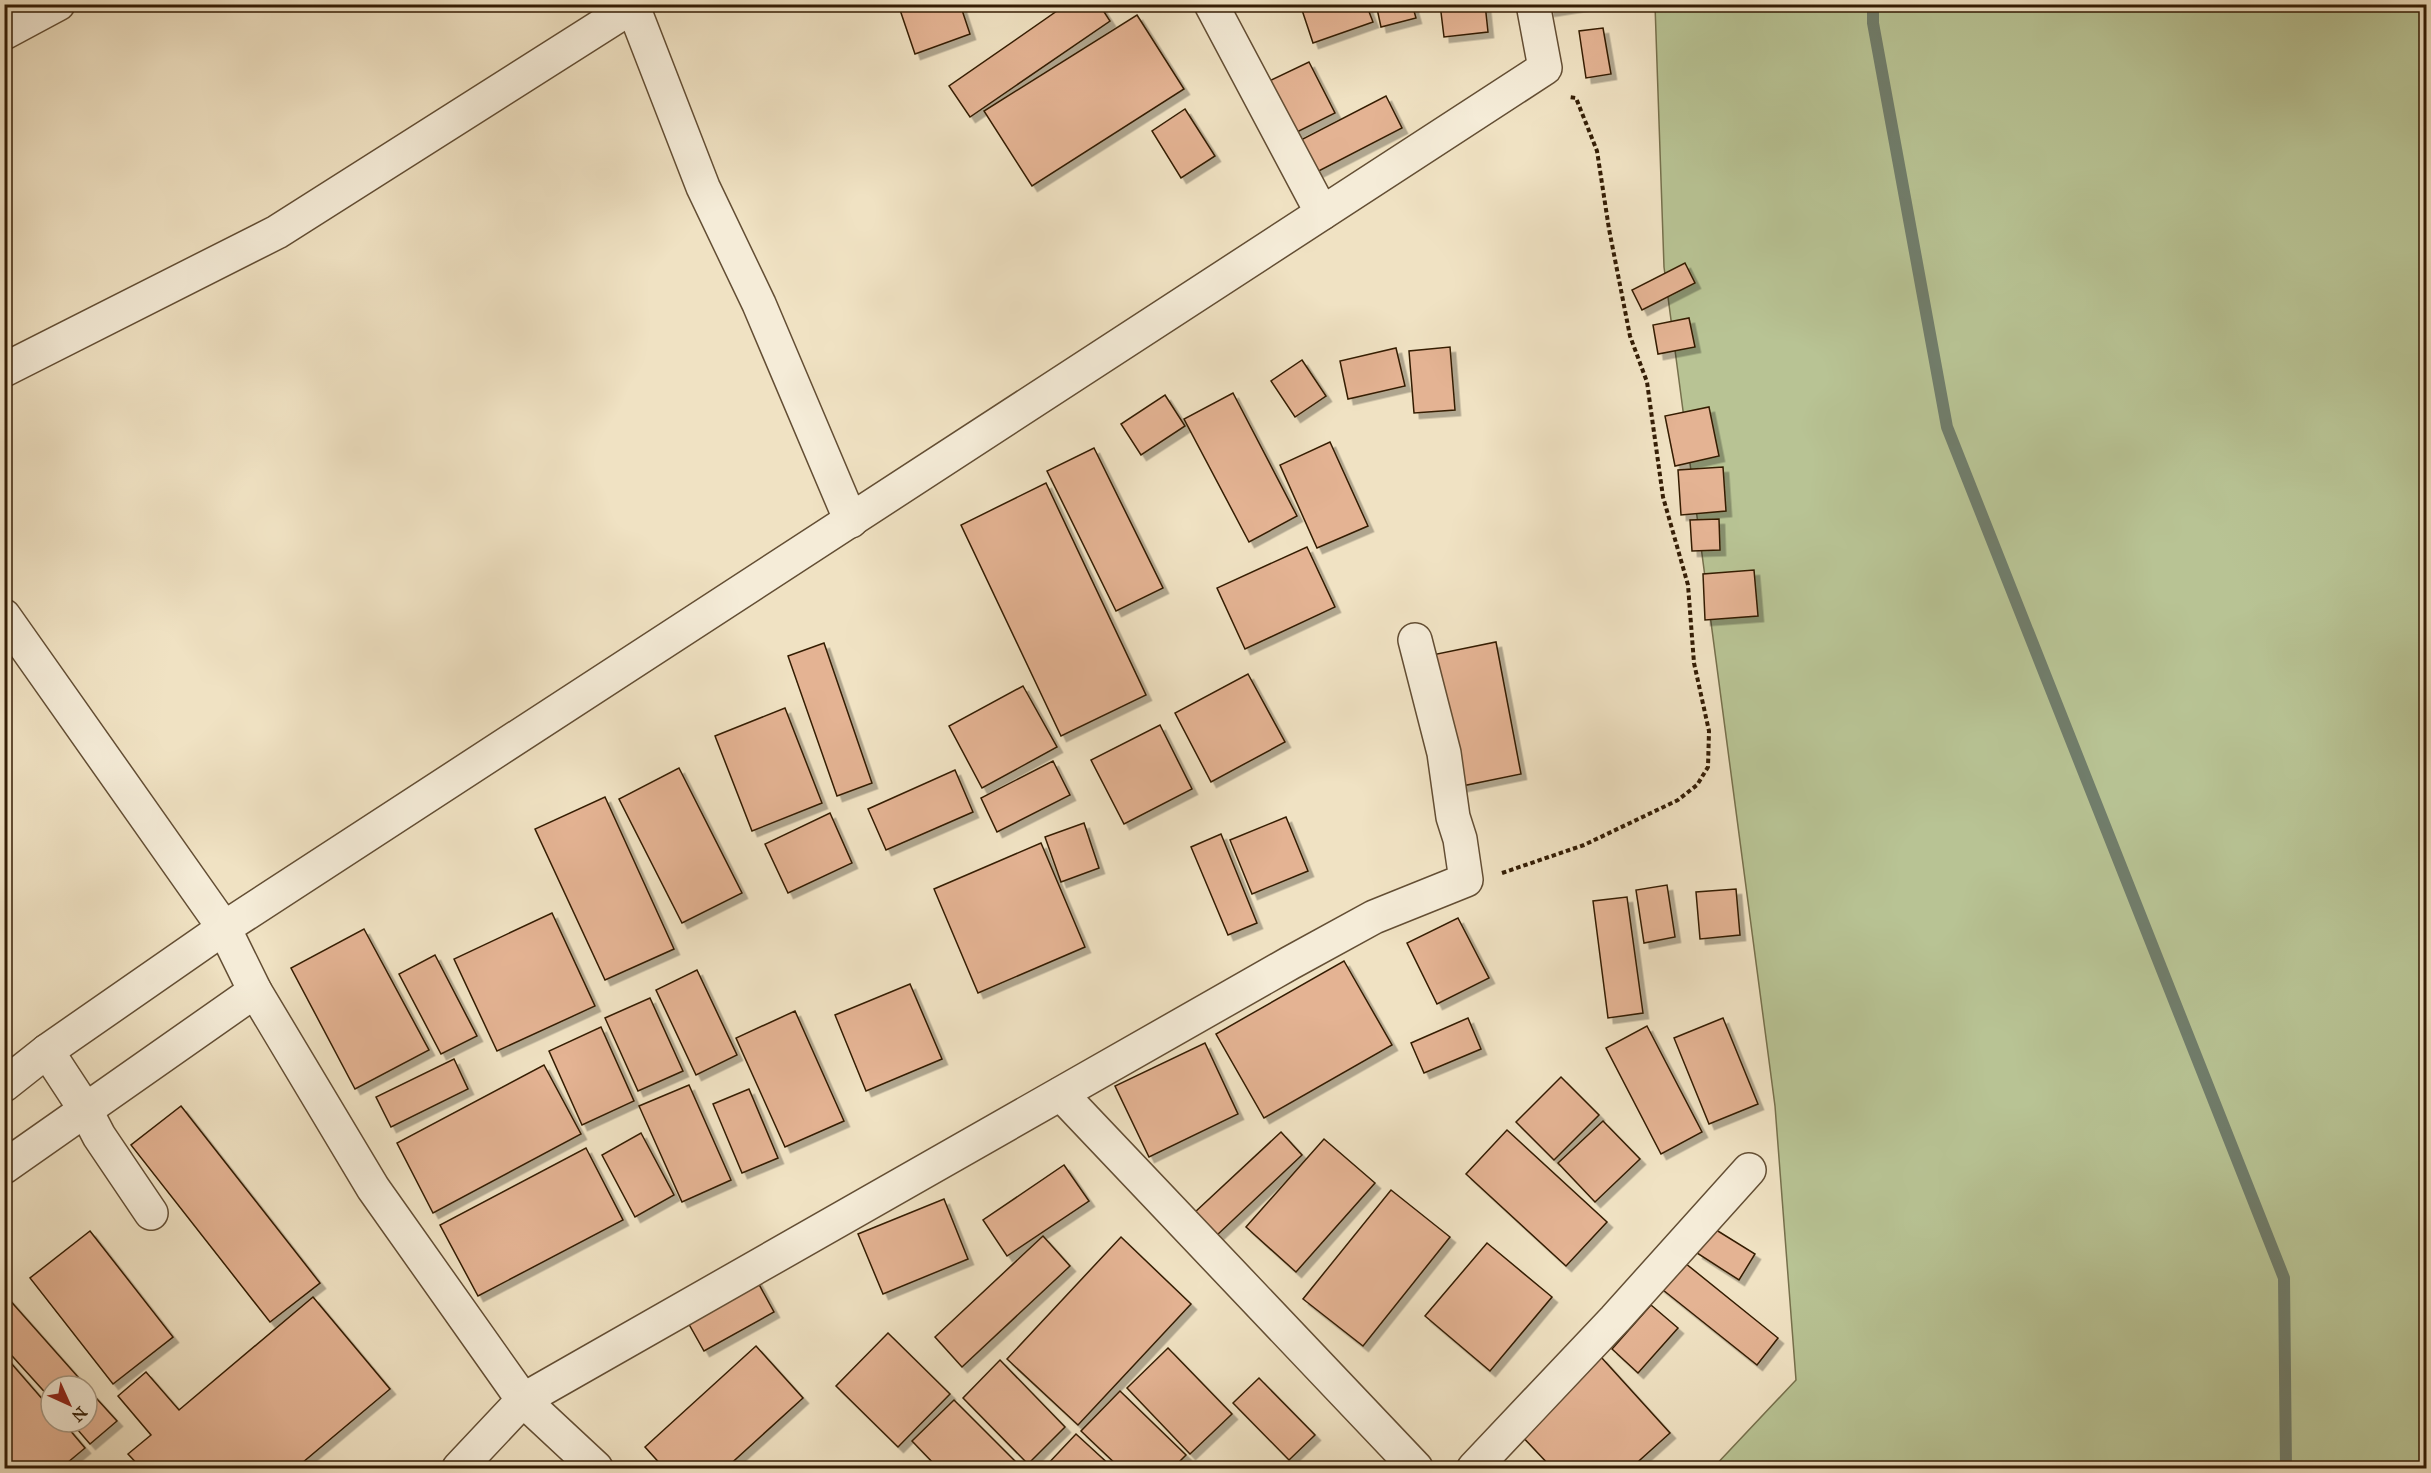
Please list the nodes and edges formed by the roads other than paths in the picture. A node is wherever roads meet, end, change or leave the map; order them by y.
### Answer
1 (58, 4) edge
2 (1211, 4) edge
3 (1533, 4) edge
4 (633, 5) edge
5 (4, 33) edge
6 (1322, 213) junction
7 (4, 369) edge
8 (851, 521) junction
9 (4, 616) edge
10 (1415, 640) dead end
11 (224, 928) junction
12 (255, 991) junction
13 (47, 1051) junction
14 (4, 1085) edge
15 (1061, 1094) junction
16 (86, 1109) junction
17 (4, 1167) edge
18 (1749, 1170) dead end
19 (151, 1213) dead end
20 (523, 1400) junction
21 (459, 1468) edge
22 (596, 1468) edge
23 (1416, 1468) edge
24 (1474, 1468) edge

1 - 5 street
2 - 6 street
3 - 6 street
4 - 7 street
4 - 8 street
6 - 8 street
8 - 11 street
9 - 11 street
10 - 15 street
11 - 12 street
11 - 13 street
12 - 16 street
12 - 20 street
13 - 14 street
13 - 16 street
15 - 20 street
15 - 23 street
16 - 17 street
16 - 19 street
18 - 24 street
20 - 21 street
20 - 22 street

